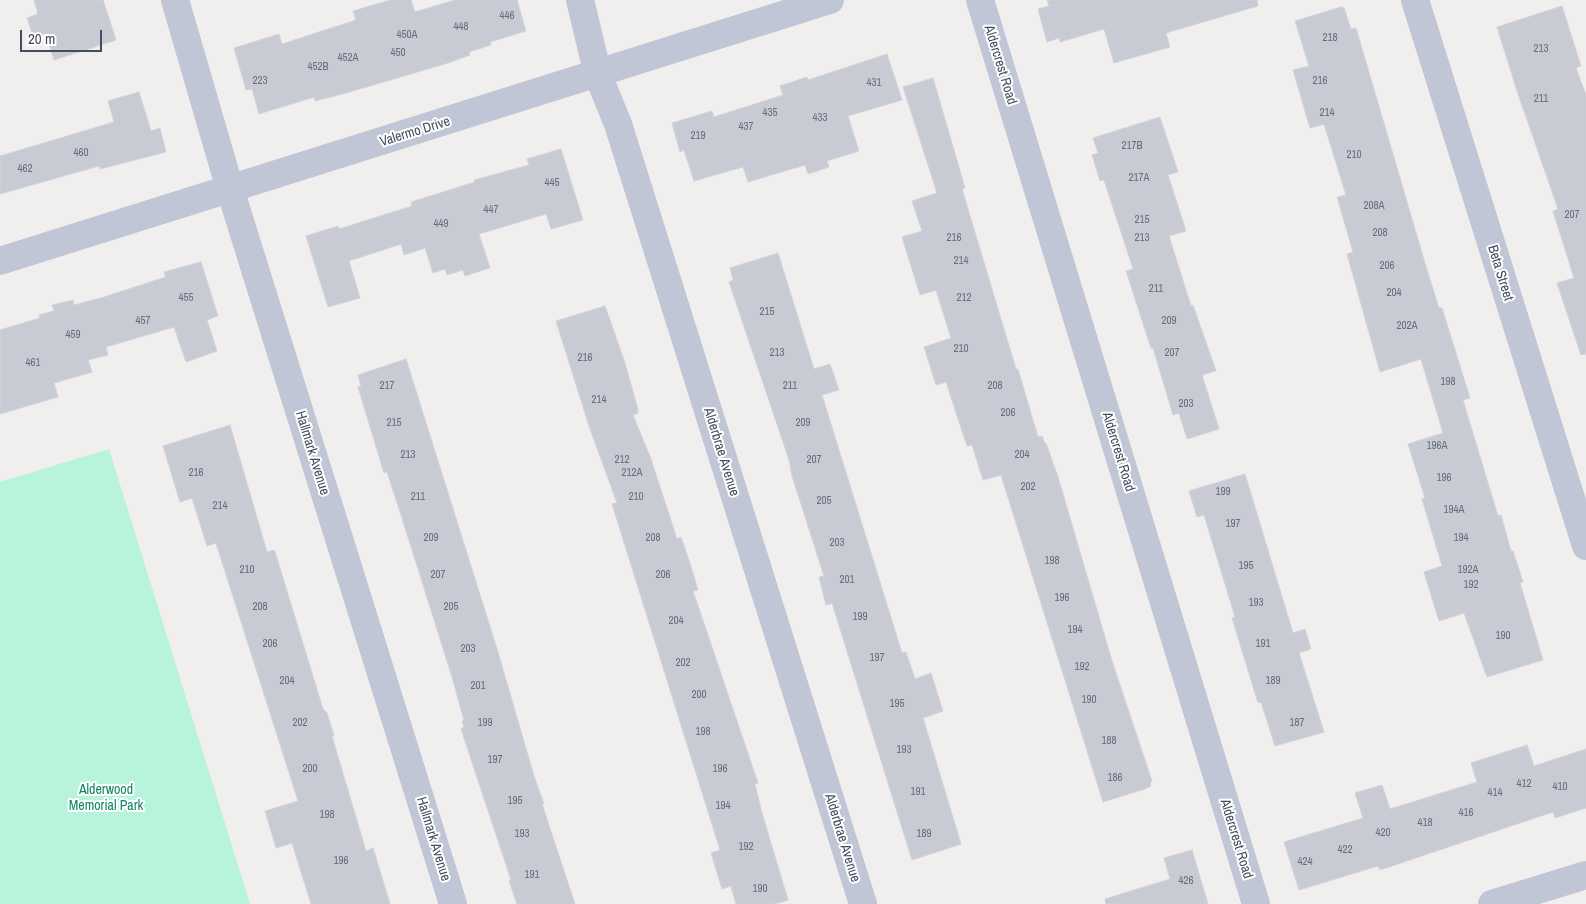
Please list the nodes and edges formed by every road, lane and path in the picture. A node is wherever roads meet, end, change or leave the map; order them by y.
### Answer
1 (175, 0) edge
2 (580, 0) edge
3 (830, 0) edge
4 (980, 0) edge
5 (1415, 0) edge
6 (598, 75) junction
7 (230, 189) junction
8 (0, 261) edge
9 (1586, 546) edge
10 (1586, 876) edge
11 (453, 904) edge
12 (863, 904) edge
13 (1256, 904) edge
14 (1492, 904) edge

1 - 7 street, Hallmark Avenue
2 - 6 street, Alderbrae Avenue
3 - 6 street, Valermo Drive
4 - 13 street, Aldercrest Road
5 - 9 street, Beta Street
6 - 7 street, Valermo Drive
6 - 12 street, Alderbrae Avenue
7 - 8 street, Valermo Drive
7 - 11 street, Hallmark Avenue
10 - 14 street

